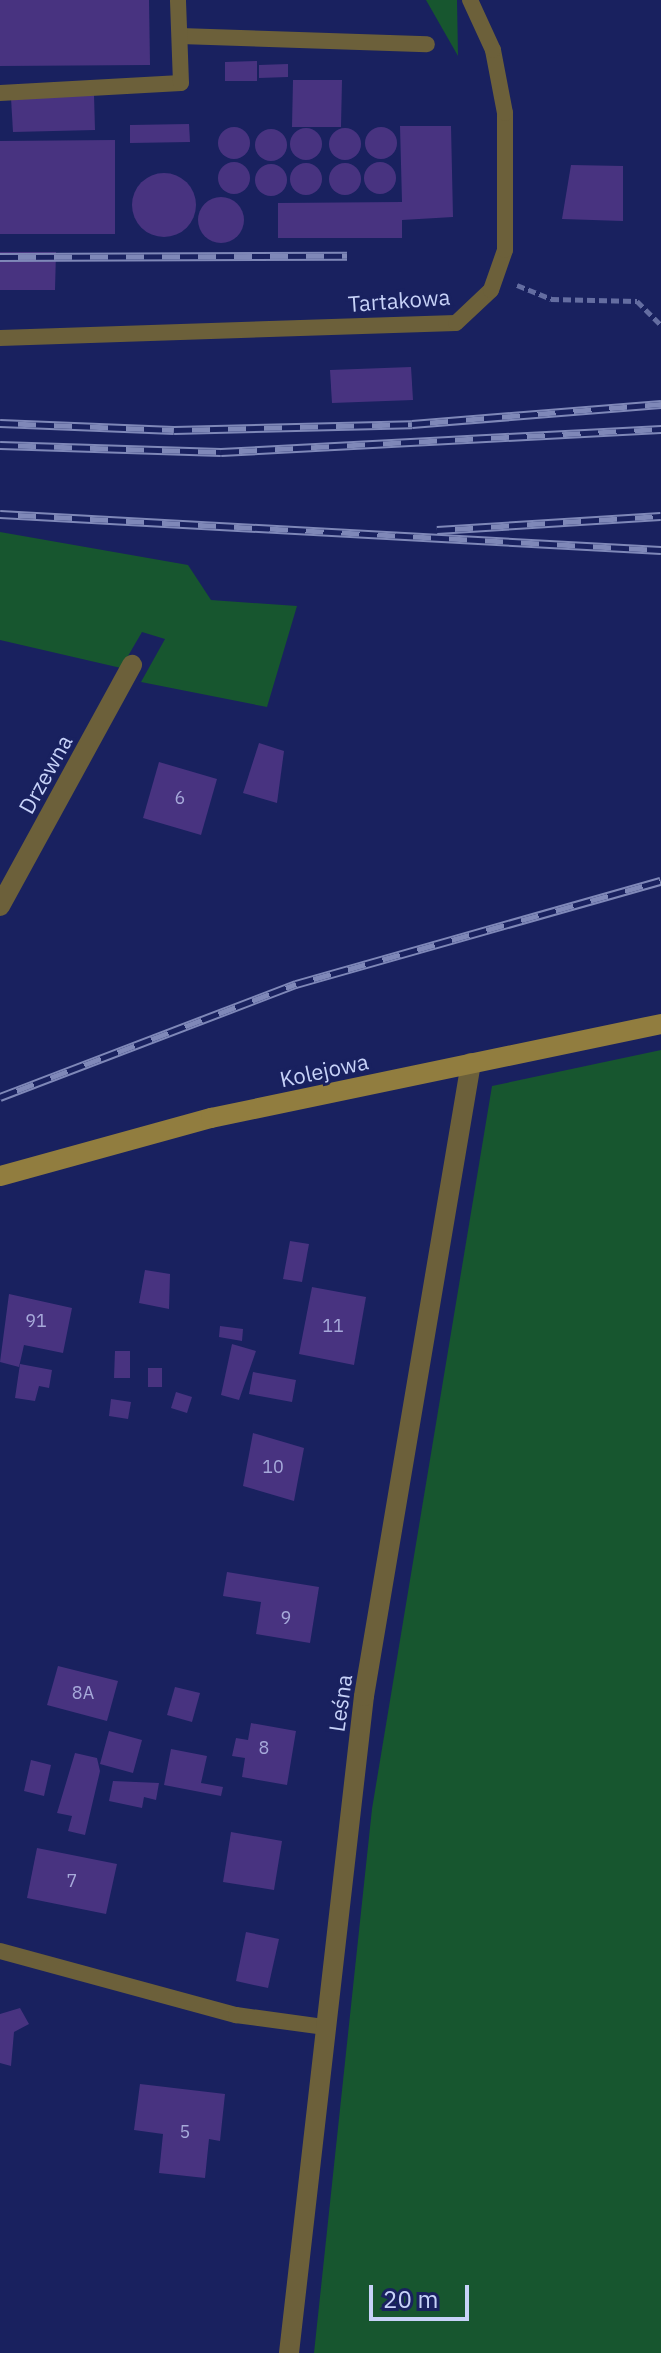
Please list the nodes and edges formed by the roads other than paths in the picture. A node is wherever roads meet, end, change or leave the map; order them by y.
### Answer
1 (178, 0) edge
2 (470, 0) edge
3 (486, 0) edge
4 (479, 19) junction
5 (180, 36) junction
6 (427, 44) dead end
7 (0, 93) edge
8 (0, 338) edge
9 (132, 665) dead end
10 (0, 906) edge
11 (661, 1024) edge
12 (471, 1063) junction
13 (0, 1176) edge
14 (0, 1951) edge
15 (325, 2027) junction
16 (289, 2353) edge

1 - 5 lane
2 - 4 lane, Tartakowa
3 - 4 lane
4 - 8 lane, Tartakowa
5 - 6 lane
5 - 7 lane
9 - 10 street, Drzewna
11 - 12 street, Kolejowa
12 - 13 street, Kolejowa
12 - 15 street, Leśna
14 - 15 lane
15 - 16 street, Leśna

